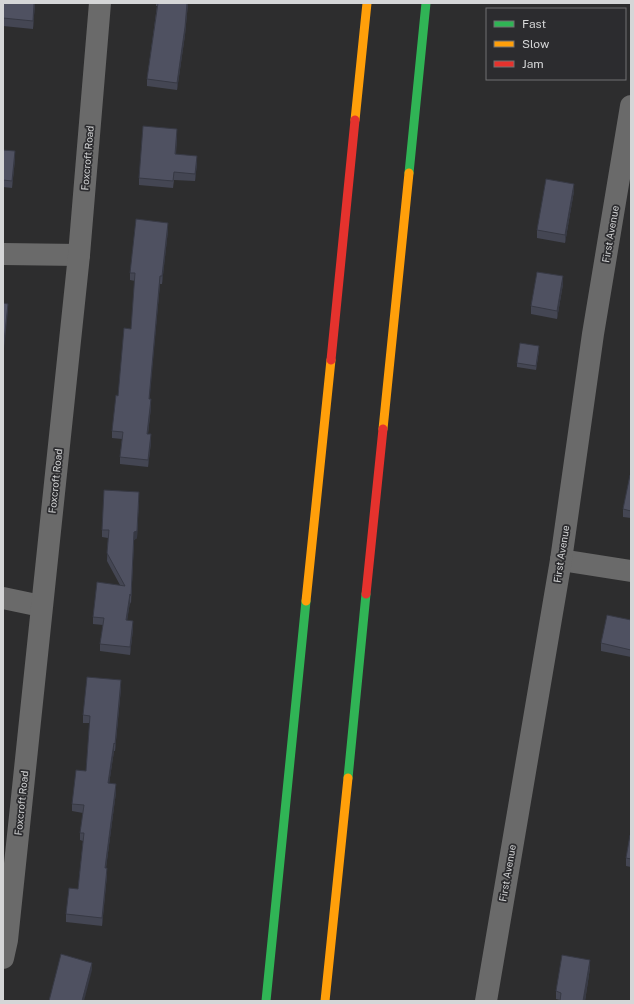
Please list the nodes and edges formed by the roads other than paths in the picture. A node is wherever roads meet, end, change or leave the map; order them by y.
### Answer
1 (100, 3) edge
2 (367, 3) edge
3 (426, 3) edge
4 (631, 106) edge
5 (3, 254) edge
6 (79, 255) junction
7 (561, 560) junction
8 (631, 571) edge
9 (3, 598) edge
10 (41, 606) junction
11 (4, 946) edge
12 (266, 1001) edge
13 (325, 1001) edge
14 (486, 1001) edge

1 - 6 street, Foxcroft Road
2 - 12 highway
3 - 13 highway
4 - 7 street, First Avenue
5 - 6 street
6 - 10 street, Foxcroft Road
7 - 8 street
7 - 14 street, First Avenue
9 - 10 street
10 - 11 street, Foxcroft Road

